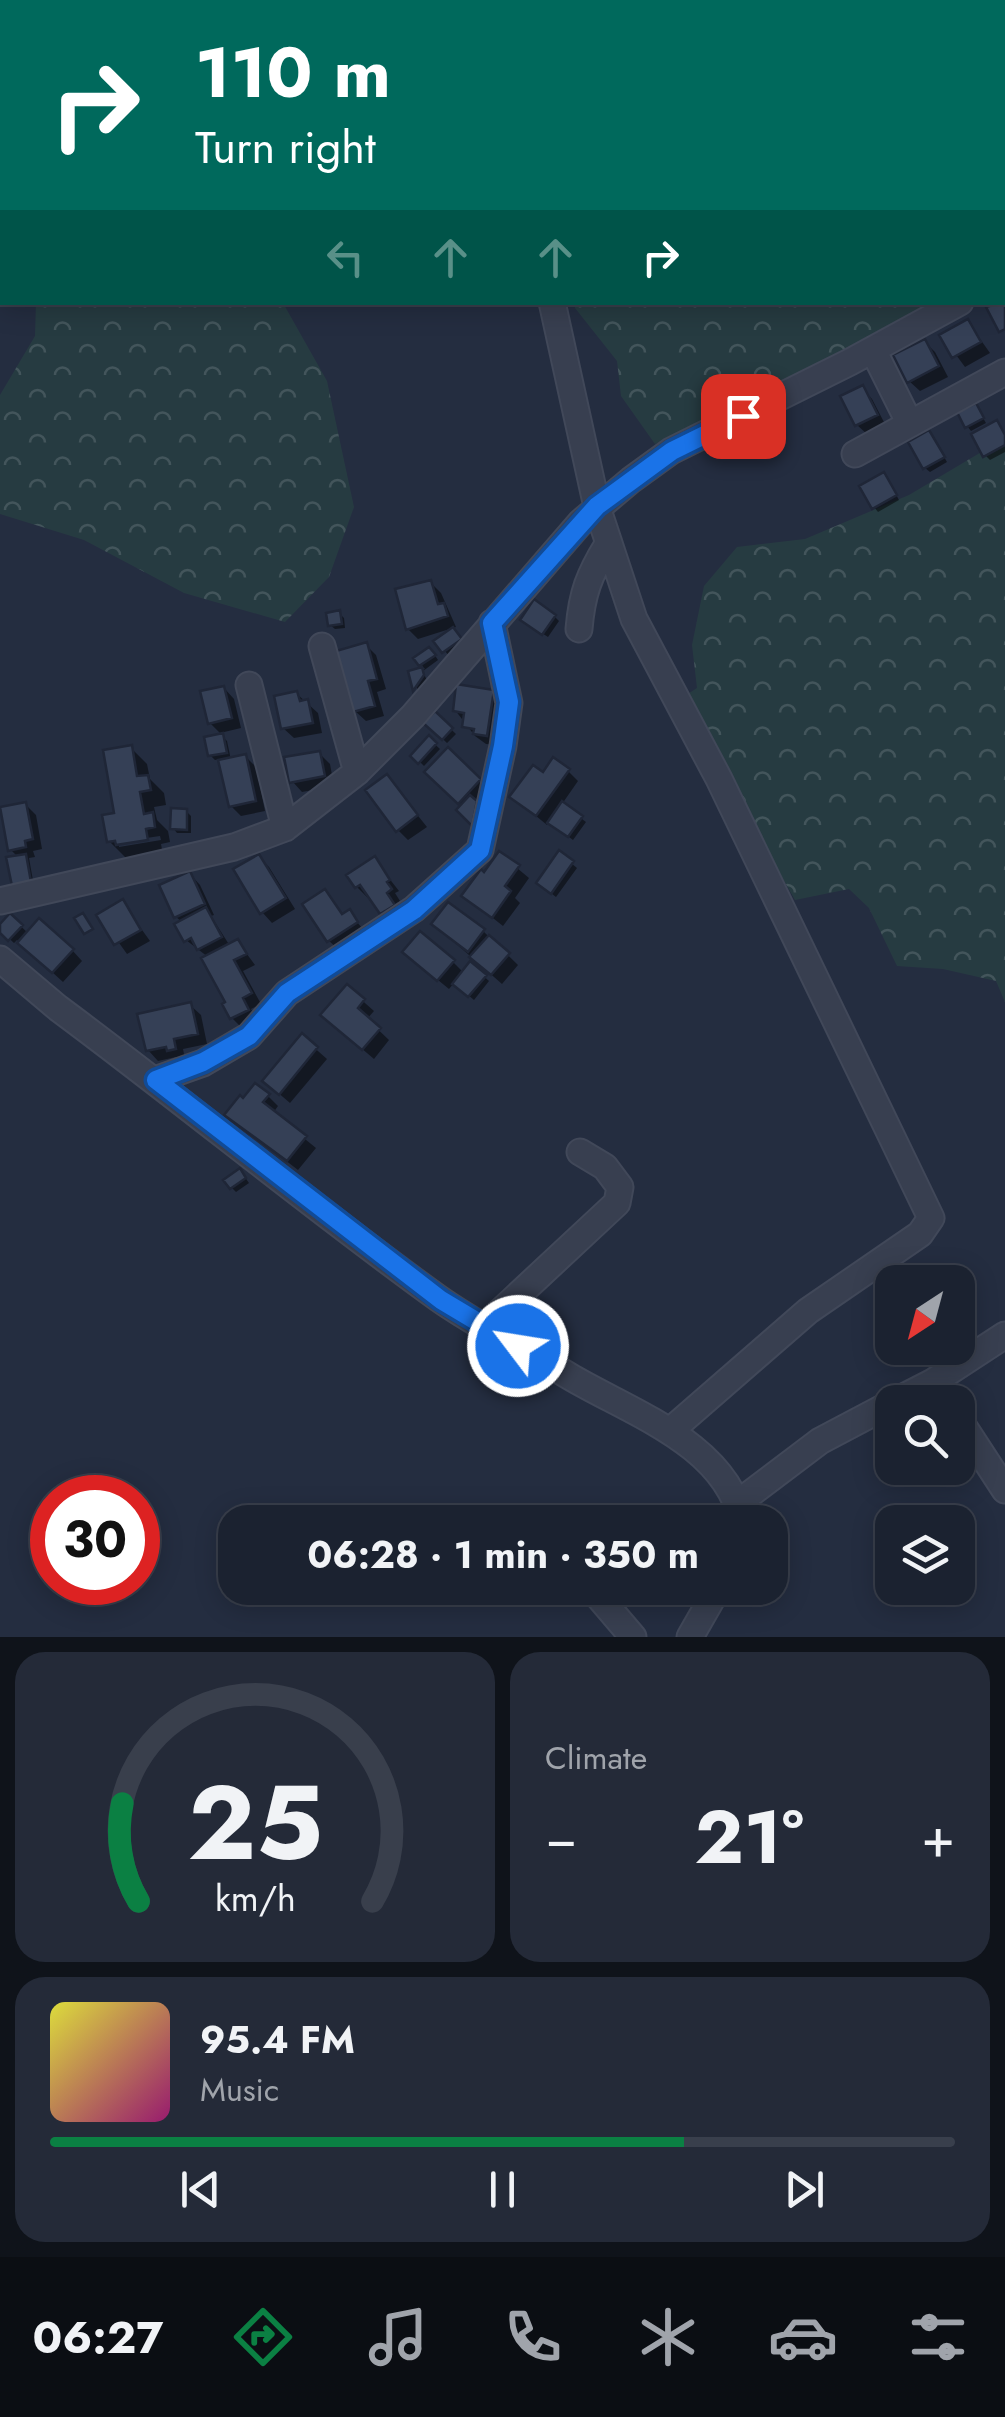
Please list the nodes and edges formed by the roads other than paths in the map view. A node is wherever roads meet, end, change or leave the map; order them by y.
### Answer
1 (553, 305) edge
2 (955, 305) edge
3 (873, 350) junction
4 (1005, 372) edge
5 (910, 424) junction
6 (855, 454) dead end
7 (597, 506) junction
8 (608, 544) junction
9 (492, 623) junction
10 (579, 629) dead end
11 (322, 646) dead end
12 (249, 685) dead end
13 (357, 772) junction
14 (286, 828) junction
15 (0, 901) edge
16 (0, 959) edge
17 (156, 1080) junction
18 (580, 1152) dead end
19 (486, 1326) junction
20 (1005, 1335) edge
21 (948, 1385) edge
22 (875, 1412) edge
23 (670, 1431) junction
24 (975, 1444) edge
25 (1005, 1490) edge
26 (735, 1505) edge
27 (749, 1505) edge
28 (606, 1605) edge
29 (708, 1605) edge
30 (633, 1637) edge
31 (690, 1637) edge

1 - 7 street
2 - 3 street
3 - 5 street
3 - 7 street
4 - 5 street
5 - 6 street
7 - 8 street
7 - 9 street
8 - 10 street
8 - 23 street
9 - 13 street
9 - 17 street
11 - 13 street
12 - 14 street
13 - 14 street
14 - 15 street
16 - 17 street
17 - 19 street
18 - 19 street
19 - 23 street
20 - 21 street
22 - 27 street
23 - 26 street
24 - 25 street
28 - 30 street
29 - 31 street

